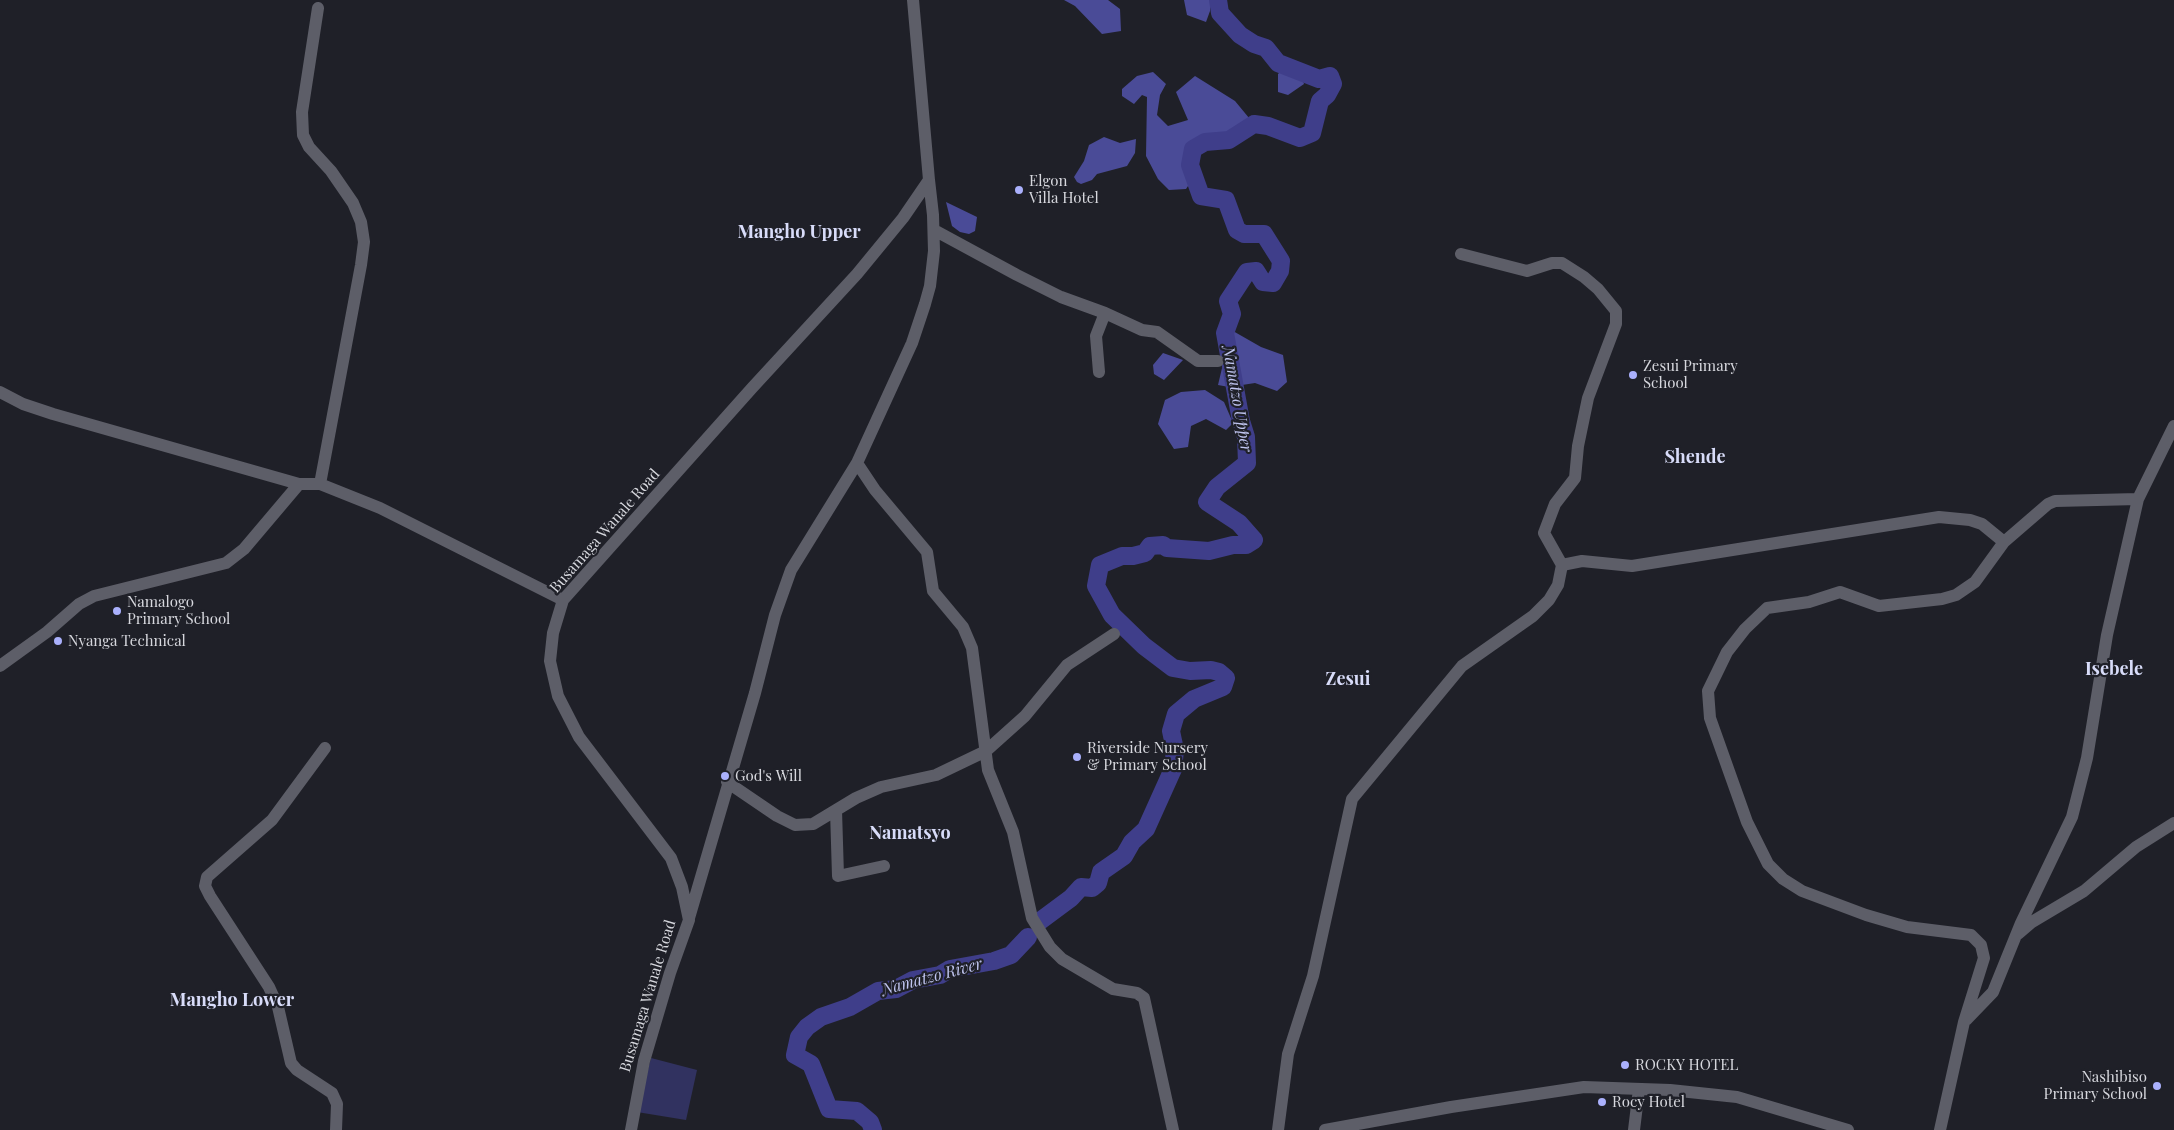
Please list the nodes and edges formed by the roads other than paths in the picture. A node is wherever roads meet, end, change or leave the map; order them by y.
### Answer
1 (912, 0) edge
2 (318, 8) dead end
3 (929, 180) junction
4 (934, 230) junction
5 (1461, 254) dead end
6 (1105, 314) junction
7 (1218, 362) dead end
8 (1099, 372) dead end
9 (0, 392) edge
10 (2174, 426) edge
11 (856, 463) junction
12 (299, 484) junction
13 (320, 484) junction
14 (2138, 499) junction
15 (2004, 542) junction
16 (1562, 565) junction
17 (563, 600) junction
18 (1114, 634) dead end
19 (0, 666) edge
20 (325, 748) dead end
21 (986, 751) junction
22 (727, 782) junction
23 (836, 810) junction
24 (2174, 822) edge
25 (884, 866) dead end
26 (689, 920) junction
27 (2016, 935) junction
28 (1964, 1022) junction
29 (1639, 1089) junction
30 (336, 1130) edge
31 (631, 1130) edge
32 (1173, 1130) edge
33 (1278, 1130) edge
34 (1325, 1130) edge
35 (1634, 1130) edge
36 (1848, 1130) edge
37 (1940, 1130) edge

1 - 3 street
2 - 13 street
3 - 4 street
3 - 17 street, Busamaga Wanale Road
4 - 6 street
4 - 11 street
5 - 16 street
6 - 7 street
6 - 8 street
9 - 12 street
10 - 14 street
11 - 21 street
11 - 22 street
12 - 13 street
12 - 19 street
13 - 17 street
14 - 15 street
14 - 27 street
15 - 16 street
15 - 28 street
16 - 33 street
17 - 26 street, Busamaga Wanale Road
18 - 21 street
20 - 30 street
21 - 23 street
21 - 32 street
22 - 23 street
22 - 26 street
23 - 25 street
24 - 27 street
26 - 31 street, Busamaga Wanale Road
27 - 28 street
28 - 37 street
29 - 34 street
29 - 35 street
29 - 36 street

